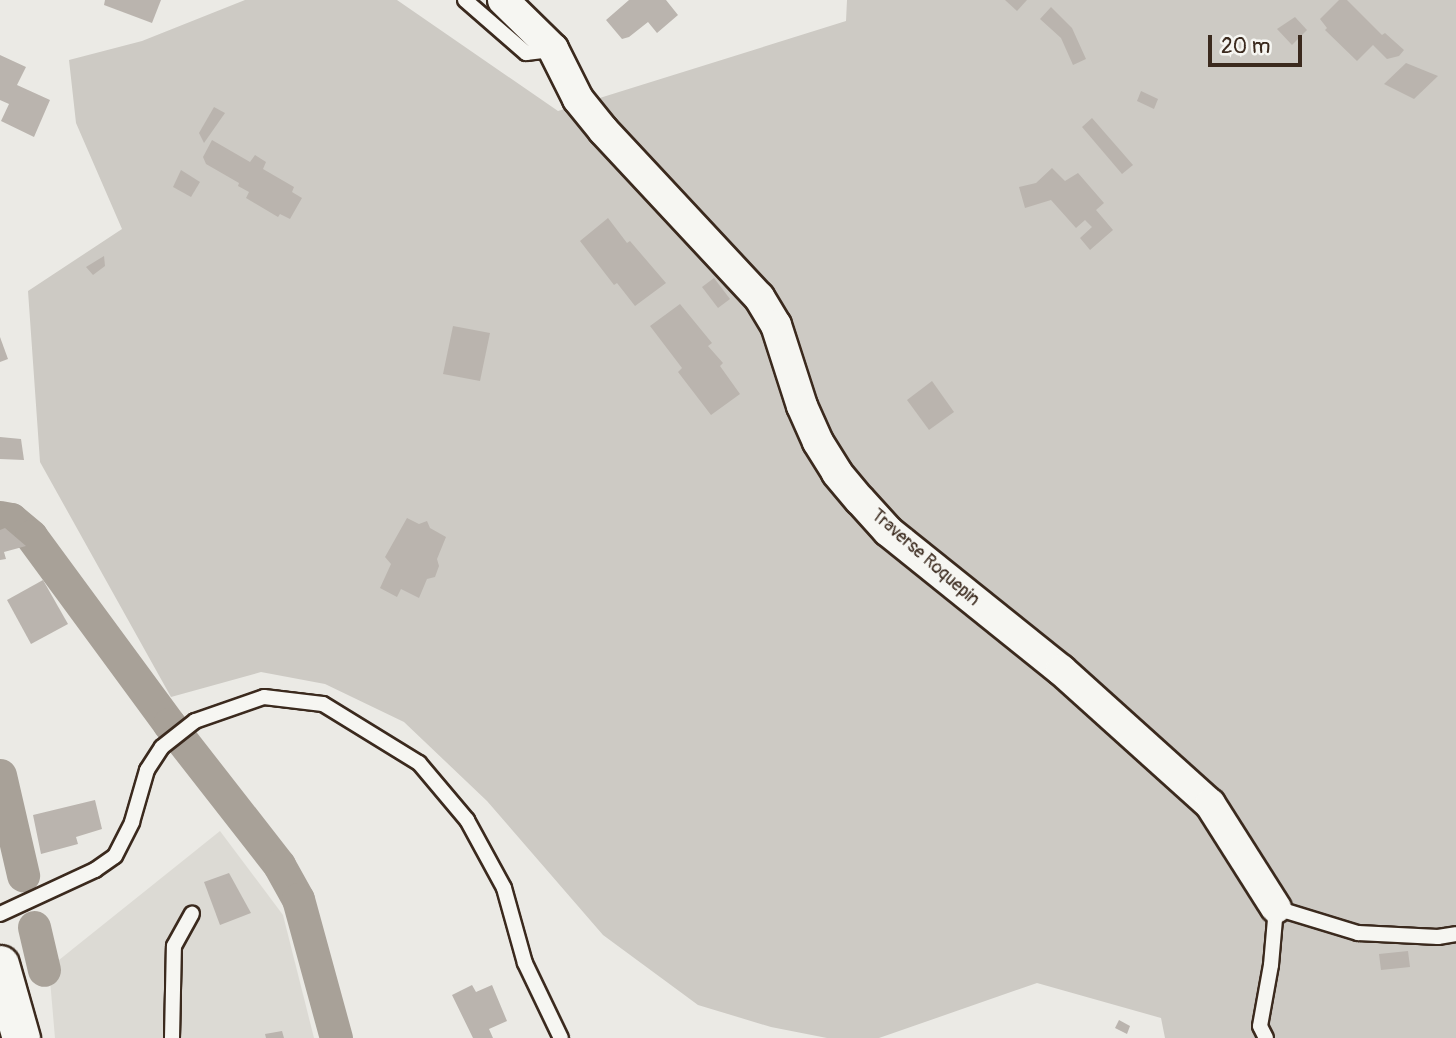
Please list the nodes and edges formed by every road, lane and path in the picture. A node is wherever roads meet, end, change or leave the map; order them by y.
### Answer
1 (465, 0) edge
2 (503, 0) edge
3 (553, 49) junction
4 (1276, 908) junction
5 (0, 914) edge
6 (192, 914) dead end
7 (1456, 934) edge
8 (0, 966) edge
9 (21, 1038) edge
10 (172, 1038) edge
11 (561, 1038) edge
12 (1266, 1038) edge

1 - 3 lane
2 - 3 street, Traverse Roquepin
3 - 4 street, Traverse Roquepin
4 - 7 lane
4 - 12 lane
5 - 11 lane
6 - 10 lane
8 - 9 street

